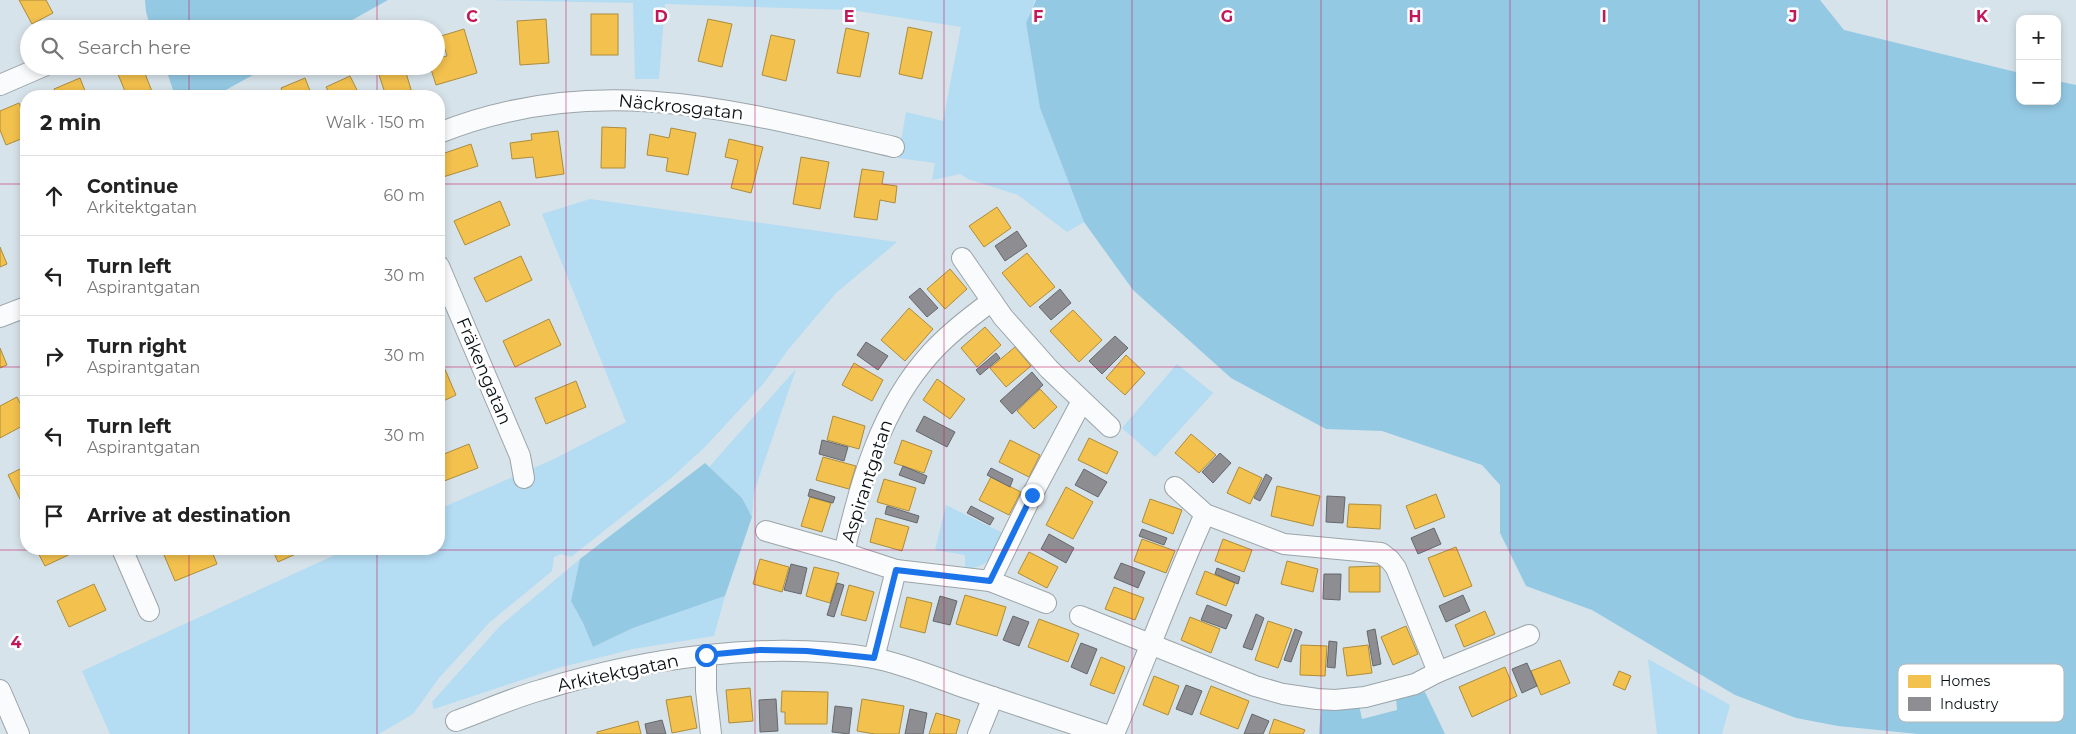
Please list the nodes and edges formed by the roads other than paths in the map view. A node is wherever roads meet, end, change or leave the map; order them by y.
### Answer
1 (23, 75) edge
2 (0, 85) edge
3 (445, 130) edge
4 (894, 147) dead end
5 (962, 258) dead end
6 (445, 280) edge
7 (992, 301) junction
8 (20, 314) edge
9 (0, 317) edge
10 (1082, 401) junction
11 (1110, 427) dead end
12 (524, 478) dead end
13 (1174, 487) dead end
14 (1204, 514) junction
15 (766, 531) dead end
16 (844, 553) junction
17 (125, 555) edge
18 (896, 570) junction
19 (990, 581) junction
20 (1046, 603) dead end
21 (149, 611) dead end
22 (1080, 616) dead end
23 (1529, 635) dead end
24 (1152, 644) junction
25 (706, 655) junction
26 (874, 658) junction
27 (1438, 672) junction
28 (0, 690) edge
29 (993, 697) junction
30 (456, 721) dead end
31 (19, 734) edge
32 (711, 734) edge
33 (978, 734) edge
34 (1103, 734) edge
35 (1114, 734) edge

1 - 2 street
3 - 4 street, Näckrosgatan
5 - 7 street
6 - 12 street, Fräkengatan
7 - 10 street
7 - 16 street, Aspirantgatan
8 - 9 street
10 - 11 street
10 - 19 street
13 - 14 street
14 - 24 street
14 - 27 street
15 - 16 street, Aspirantgatan
16 - 18 street, Aspirantgatan
17 - 21 street
18 - 19 street, Aspirantgatan
18 - 26 street
19 - 20 street, Aspirantgatan
22 - 24 street
23 - 27 street
24 - 27 street
24 - 35 street
25 - 26 street, Arkitektgatan
25 - 30 street, Arkitektgatan
25 - 32 street
26 - 29 street, Arkitektgatan
28 - 31 street
29 - 33 street
29 - 34 street, Arkitektgatan

